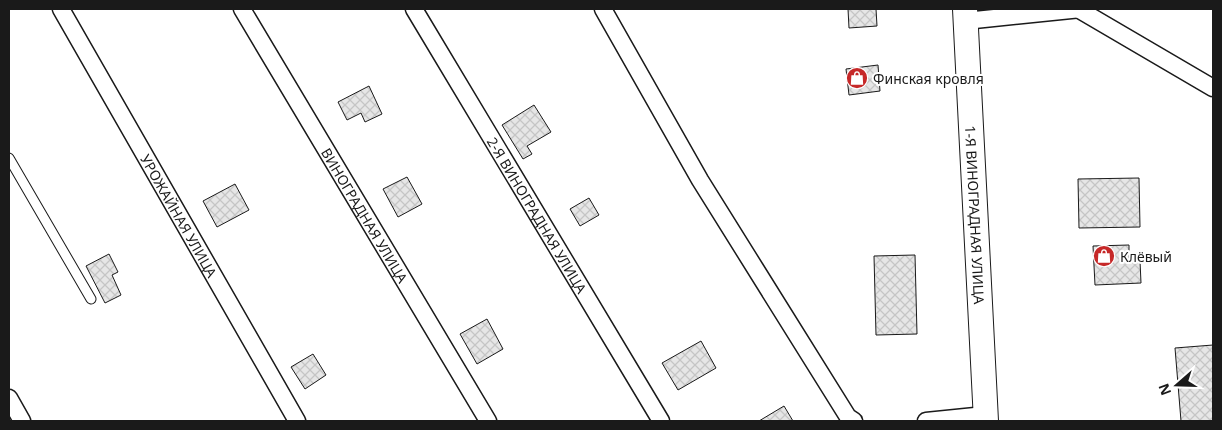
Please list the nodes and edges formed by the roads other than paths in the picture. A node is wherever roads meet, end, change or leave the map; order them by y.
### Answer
1 (61, 9) edge
2 (242, 9) edge
3 (414, 9) edge
4 (603, 9) edge
5 (1080, 9) edge
6 (965, 15) edge
7 (1213, 88) edge
8 (9, 158) edge
9 (91, 299) dead end
10 (9, 398) edge
11 (986, 418) edge
12 (22, 421) edge
13 (297, 421) edge
14 (488, 421) edge
15 (661, 421) edge
16 (854, 421) edge
17 (926, 421) edge

1 - 13 street, УРОЖАЙНАЯ УЛИЦА
2 - 14 street, ВИНОГРАДНАЯ УЛИЦА
3 - 15 street, 2-Я ВИНОГРАДНАЯ УЛИЦА
4 - 16 street
5 - 6 street
5 - 7 street
6 - 11 main road, 1-Я ВИНОГРАДНАЯ УЛИЦА
8 - 9 lane
10 - 12 street
11 - 17 street

